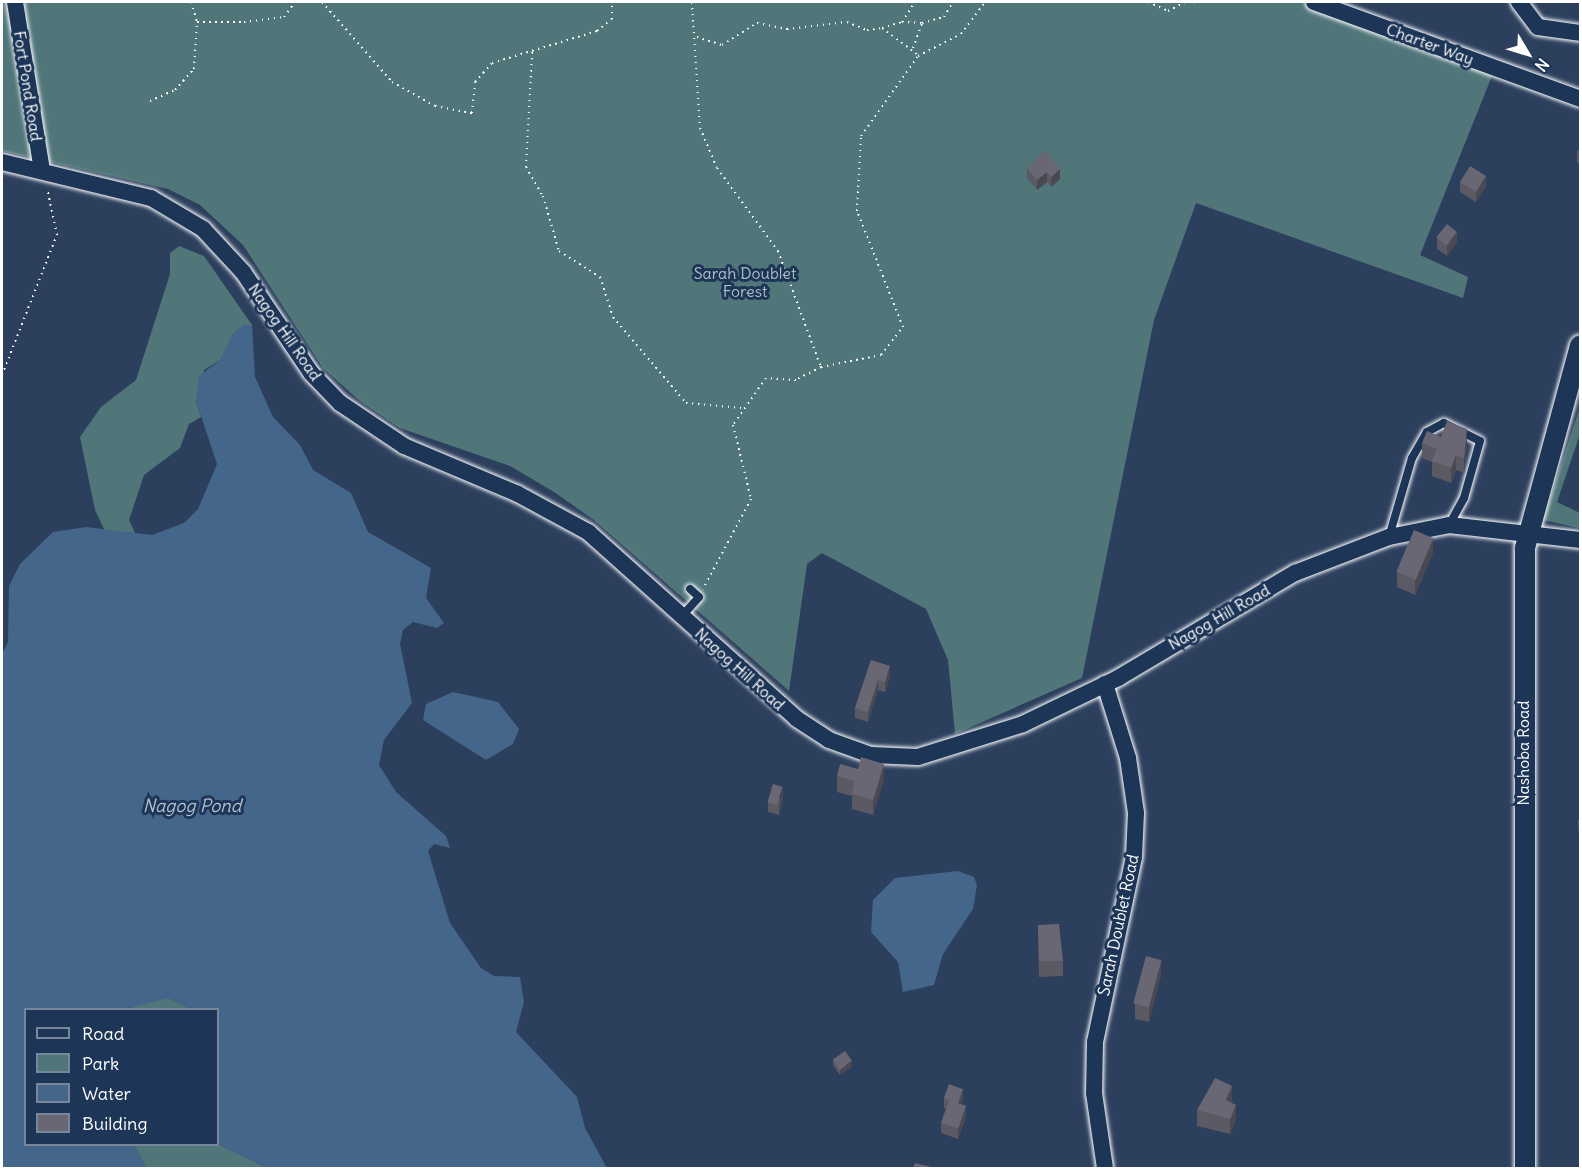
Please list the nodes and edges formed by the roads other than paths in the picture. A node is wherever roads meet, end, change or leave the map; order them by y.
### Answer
1 (15, 2) edge
2 (1314, 2) edge
3 (1519, 2) edge
4 (1581, 33) edge
5 (1581, 99) edge
6 (2, 162) edge
7 (42, 171) junction
8 (1581, 345) edge
9 (1449, 525) junction
10 (1528, 532) junction
11 (1389, 537) junction
12 (1581, 540) edge
13 (694, 592) road end
14 (681, 617) junction
15 (1105, 684) junction
16 (1105, 1168) edge
17 (1525, 1168) edge

1 - 7 street, Fort Pond Road
2 - 5 street, Charter Way
3 - 4 street
6 - 7 street, Nagog Hill Road
7 - 14 street, Nagog Hill Road
8 - 10 street, Nashoba Road
9 - 10 street, Nagog Hill Road
9 - 11 street, Nagog Hill Road
9 - 11 lane
10 - 12 street, Nagog Hill Road
10 - 17 street, Nashoba Road
11 - 15 street, Nagog Hill Road
13 - 14 lane
14 - 15 street, Nagog Hill Road
15 - 16 street, Sarah Doublet Road

